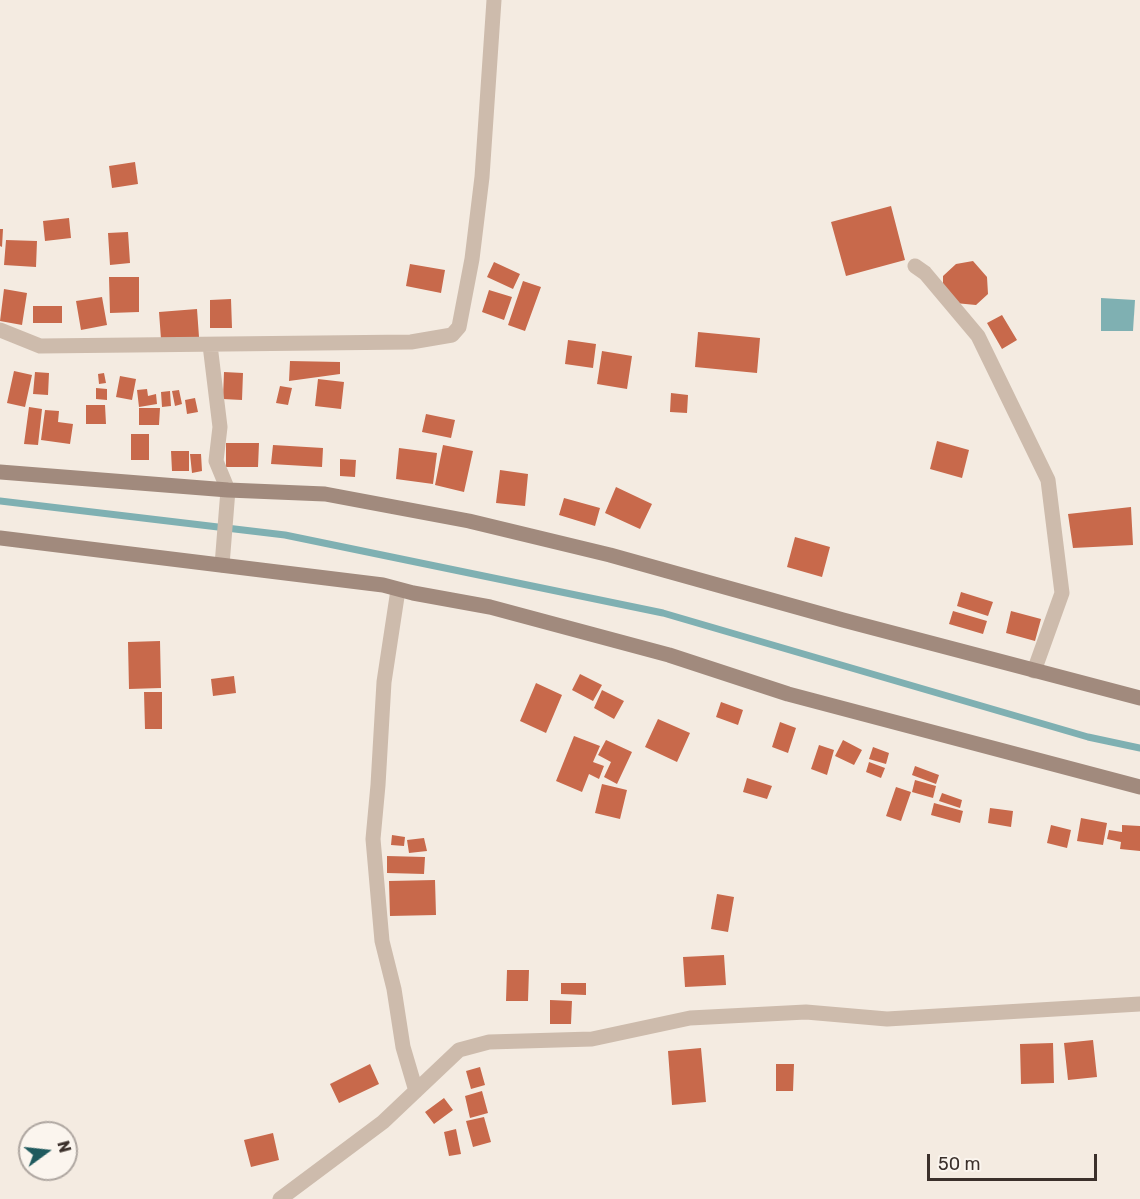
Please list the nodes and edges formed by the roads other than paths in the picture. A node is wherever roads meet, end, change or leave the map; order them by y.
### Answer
1 (494, 0) edge
2 (915, 267) dead end
3 (0, 330) edge
4 (210, 345) junction
5 (0, 472) edge
6 (228, 490) junction
7 (0, 538) edge
8 (222, 565) junction
9 (399, 590) junction
10 (1034, 671) junction
11 (1140, 698) edge
12 (1140, 787) edge
13 (1140, 1004) edge
14 (416, 1091) junction
15 (279, 1199) edge

1 - 4 street
2 - 10 street
3 - 4 street
4 - 6 street
5 - 6 main road
6 - 8 street
6 - 10 main road
7 - 8 main road
8 - 9 main road
9 - 12 main road
9 - 14 street
10 - 11 main road
13 - 14 street
14 - 15 street

